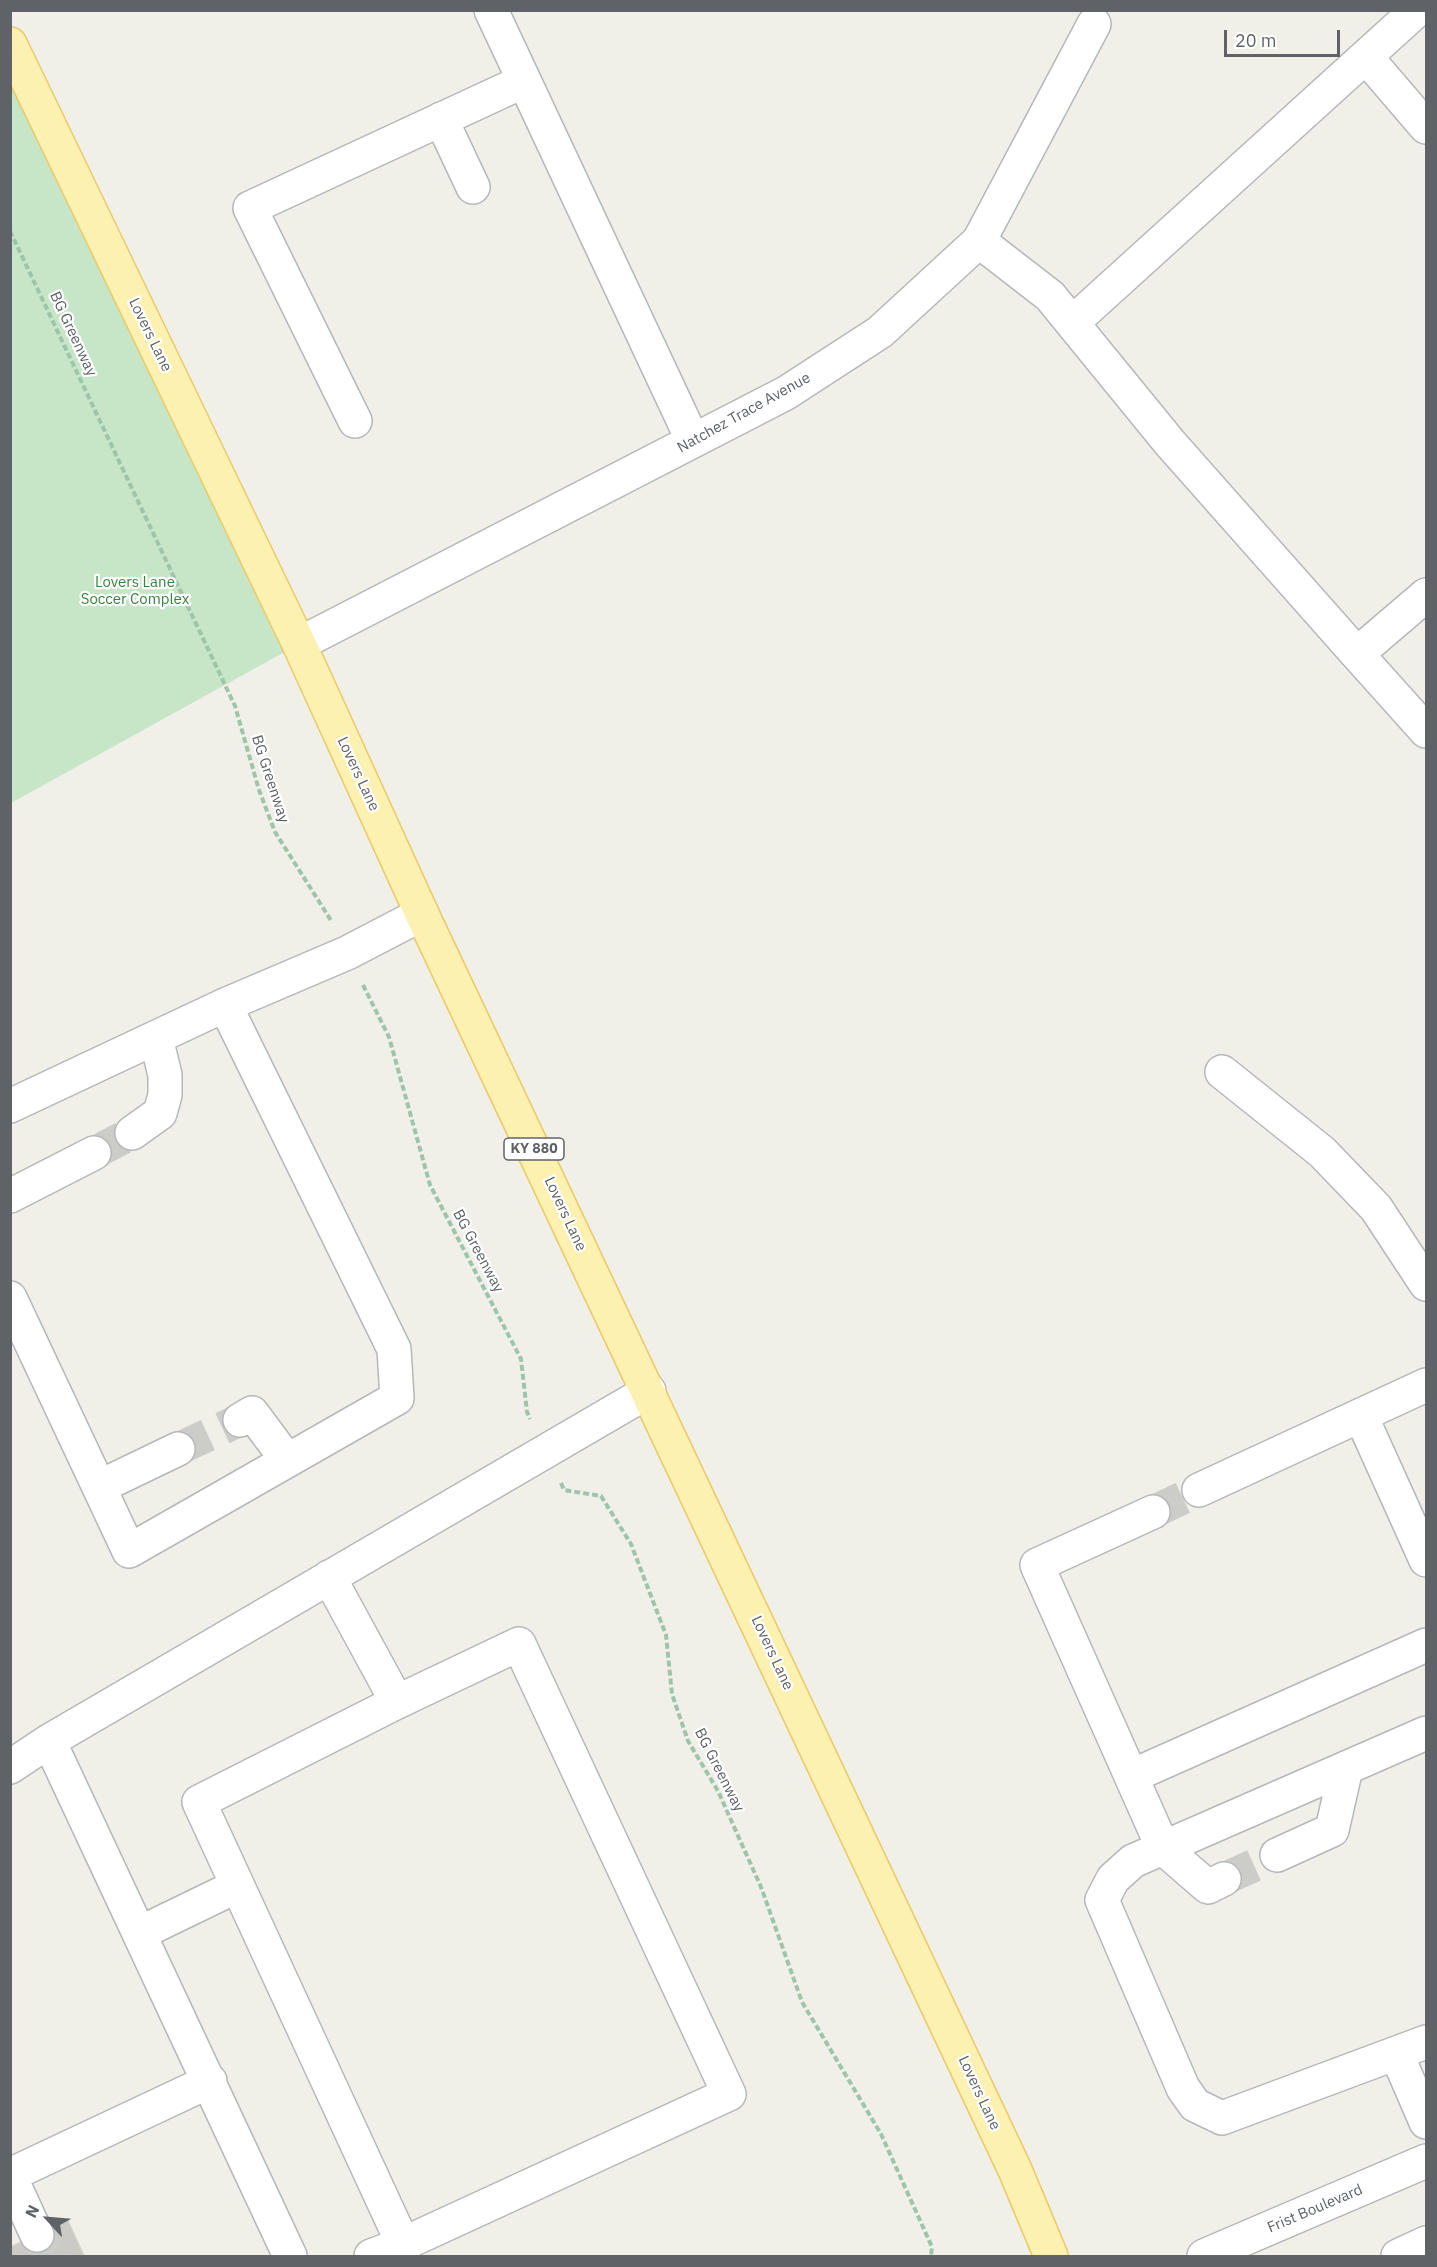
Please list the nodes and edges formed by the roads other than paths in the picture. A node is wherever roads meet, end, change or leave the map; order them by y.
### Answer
1 (491, 10) edge
2 (1417, 10) edge
3 (1100, 15) edge
4 (10, 44) edge
5 (1366, 57) junction
6 (524, 81) junction
7 (441, 119) junction
8 (1426, 127) edge
9 (473, 187) dead end
10 (979, 241) junction
11 (1072, 323) junction
12 (354, 421) dead end
13 (693, 441) junction
14 (1426, 595) edge
15 (299, 644) junction
16 (1357, 654) junction
17 (1426, 731) edge
18 (422, 914) junction
19 (225, 1005) junction
20 (156, 1038) junction
21 (1222, 1072) dead end
22 (10, 1106) edge
23 (132, 1133) tunnel mouth
24 (94, 1153) tunnel mouth
25 (10, 1196) edge
26 (1426, 1284) edge
27 (10, 1298) edge
28 (1426, 1385) edge
29 (649, 1391) junction
30 (1361, 1416) junction
31 (240, 1419) tunnel mouth
32 (178, 1449) tunnel mouth
33 (287, 1460) junction
34 (99, 1487) junction
35 (1199, 1490) tunnel mouth
36 (1153, 1512) tunnel mouth
37 (1426, 1560) edge
38 (329, 1577) junction
39 (1426, 1645) edge
40 (397, 1702) junction
41 (1426, 1733) edge
42 (49, 1741) junction
43 (10, 1767) edge
44 (1346, 1768) junction
45 (1131, 1776) junction
46 (1163, 1848) junction
47 (1277, 1855) tunnel mouth
48 (1224, 1879) tunnel mouth
49 (237, 1886) junction
50 (140, 1933) junction
51 (1412, 2049) edge
52 (210, 2080) junction
53 (1426, 2122) edge
54 (1426, 2161) edge
55 (10, 2176) edge
56 (37, 2235) tunnel mouth
57 (403, 2244) junction
58 (1426, 2244) edge
59 (290, 2256) edge
60 (371, 2256) edge
61 (1051, 2256) edge
62 (1204, 2256) edge
63 (1398, 2256) edge

1 - 6 street
2 - 5 street
3 - 10 street, Natchez Trace Avenue
4 - 15 main road, Lovers Lane / KY 880
5 - 8 street
5 - 11 street
6 - 7 street
6 - 13 street
7 - 9 street
7 - 12 street
10 - 11 street
10 - 13 street, Natchez Trace Avenue
11 - 16 street
13 - 15 street, Natchez Trace Avenue
14 - 16 street
15 - 18 main road, Lovers Lane / KY 880
16 - 17 street
18 - 19 street
18 - 29 main road, Lovers Lane / KY 880
19 - 20 street
19 - 33 street
20 - 22 street
20 - 23 street
21 - 26 street
24 - 25 street
27 - 34 street
28 - 30 street
29 - 38 street
29 - 61 main road, Lovers Lane / KY 880
30 - 35 street
30 - 37 street
31 - 33 street
32 - 34 street
33 - 34 street
36 - 45 street
38 - 40 street
38 - 42 street
39 - 45 street
40 - 49 street
40 - 57 street
41 - 44 street
42 - 43 street
42 - 50 street
44 - 46 street
44 - 47 street
45 - 46 street
46 - 48 street
46 - 51 street
49 - 50 street
49 - 57 street
50 - 52 street
51 - 53 street
52 - 55 street
52 - 59 street
54 - 62 street, Frist Boulevard
55 - 56 street
57 - 60 street
58 - 63 street

